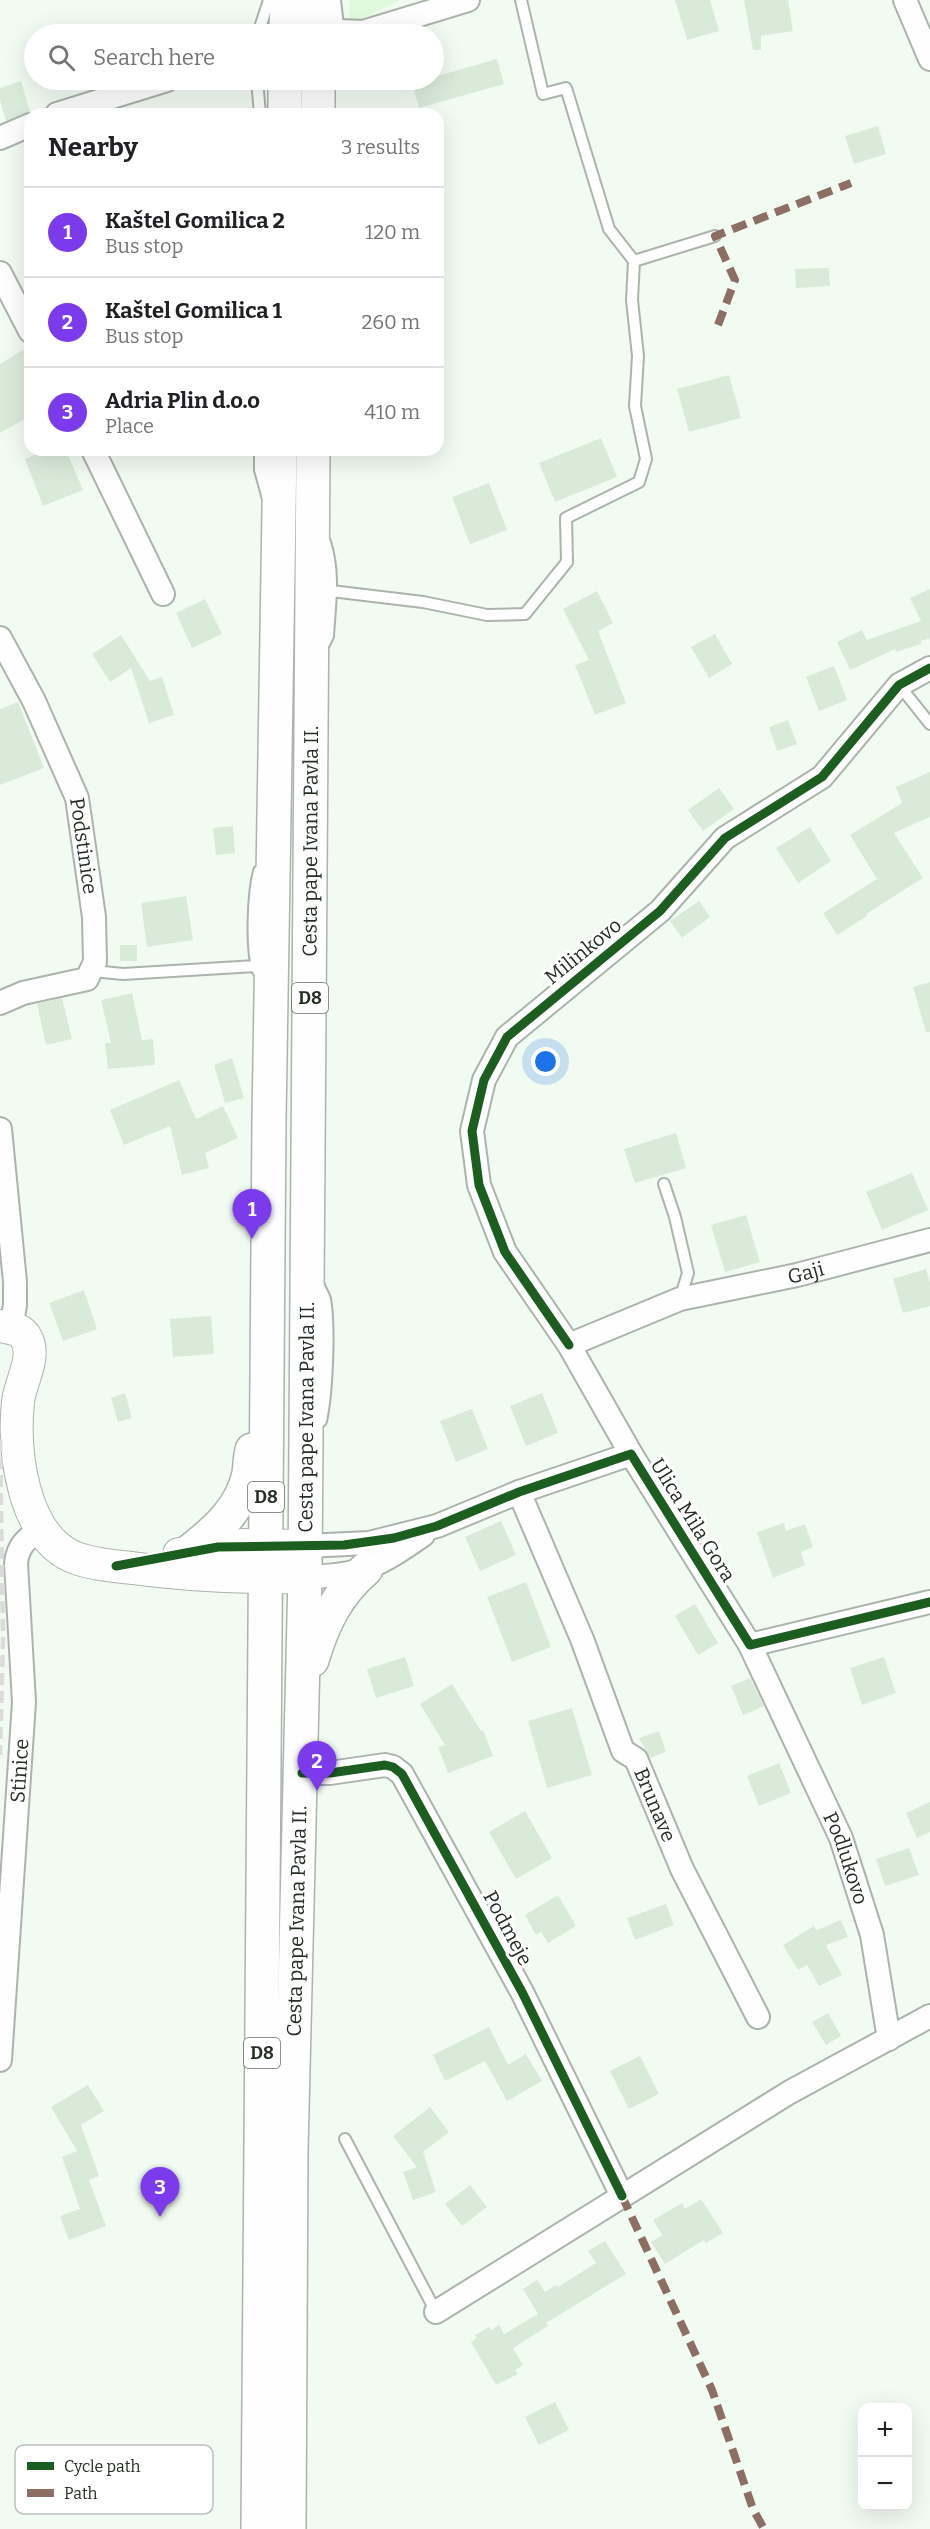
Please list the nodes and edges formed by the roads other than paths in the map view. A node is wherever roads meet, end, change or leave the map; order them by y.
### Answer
1 (269, 0) edge
2 (287, 0) edge
3 (318, 0) edge
4 (335, 0) edge
5 (468, 0) edge
6 (521, 0) edge
7 (905, 0) edge
8 (261, 24) edge
9 (286, 24) edge
10 (328, 24) edge
11 (333, 24) edge
12 (389, 24) edge
13 (930, 59) edge
14 (135, 90) edge
15 (258, 90) edge
16 (285, 90) edge
17 (76, 108) edge
18 (259, 108) edge
19 (285, 108) edge
20 (24, 128) edge
21 (0, 138) edge
22 (716, 236) dead end
23 (634, 261) junction
24 (0, 273) edge
25 (24, 319) edge
26 (96, 456) edge
27 (260, 456) edge
28 (280, 456) edge
29 (313, 456) edge
30 (313, 508) junction
31 (279, 518) junction
32 (331, 591) junction
33 (163, 594) dead end
34 (0, 638) edge
35 (930, 668) edge
36 (311, 671) junction
37 (899, 685) junction
38 (930, 724) edge
39 (274, 844) junction
40 (256, 966) junction
41 (93, 971) junction
42 (0, 1003) edge
43 (271, 1004) junction
44 (0, 1129) edge
45 (664, 1184) dead end
46 (930, 1240) edge
47 (680, 1299) junction
48 (5, 1327) edge
49 (569, 1345) junction
50 (267, 1416) junction
51 (631, 1454) junction
52 (519, 1492) junction
53 (437, 1526) junction
54 (40, 1529) junction
55 (190, 1551) junction
56 (305, 1561) junction
57 (265, 1562) junction
58 (116, 1566) junction
59 (366, 1569) junction
60 (930, 1602) edge
61 (750, 1645) junction
62 (303, 1684) junction
63 (302, 1773) junction
64 (930, 2016) edge
65 (758, 2017) dead end
66 (889, 2039) junction
67 (0, 2061) edge
68 (345, 2139) dead end
69 (622, 2196) junction
70 (436, 2312) joint
71 (258, 2529) edge
72 (289, 2529) edge

1 - 8 lane
2 - 9 main road
3 - 10 main road
4 - 11 lane
5 - 12 street
6 - 23 lane
7 - 13 street
14 - 17 street
15 - 18 lane
16 - 19 main road
20 - 21 street
22 - 23 lane
23 - 32 lane
24 - 25 street
26 - 33 street
27 - 31 lane
28 - 31 main road, Cesta pape Ivana Pavla II. / D8
29 - 30 main road, Cesta pape Ivana Pavla II. / D8
30 - 32 lane
30 - 36 main road, Cesta pape Ivana Pavla II. / D8
31 - 39 main road, Cesta pape Ivana Pavla II. / D8
32 - 36 lane
34 - 41 street, Podstinice
35 - 37 street, Milinkovo
36 - 56 main road, Cesta pape Ivana Pavla II. / D8
37 - 38 lane
37 - 49 street, Milinkovo
39 - 40 lane
39 - 43 main road, Cesta pape Ivana Pavla II. / D8
40 - 41 lane
40 - 43 lane
41 - 42 street
43 - 50 main road, Cesta pape Ivana Pavla II. / D8
44 - 48 street
45 - 47 lane
46 - 47 street, Gaji
47 - 49 street, Gaji
48 - 54 street
49 - 51 street
50 - 55 main road
50 - 57 main road, Cesta pape Ivana Pavla II. / D8
51 - 52 street, Ulica Mila Gora
51 - 61 street, Ulica Mila Gora
52 - 53 street, Ulica Mila Gora
52 - 65 street, Brunave
53 - 56 street, Ulica Mila Gora
53 - 59 street, Ulica Mila Gora
54 - 58 street
54 - 67 street, Stinice
55 - 57 street
55 - 58 street
56 - 57 street
56 - 59 street, Ulica Mila Gora
56 - 62 main road, Cesta pape Ivana Pavla II. / D8
57 - 58 street
57 - 71 main road, Cesta pape Ivana Pavla II. / D8
59 - 62 main road
60 - 61 street
61 - 66 street, Podlukovo
62 - 63 main road, Cesta pape Ivana Pavla II. / D8
63 - 69 street, Podmeje
63 - 72 main road, Cesta pape Ivana Pavla II. / D8
64 - 66 street
66 - 69 street
68 - 70 lane
69 - 70 street

